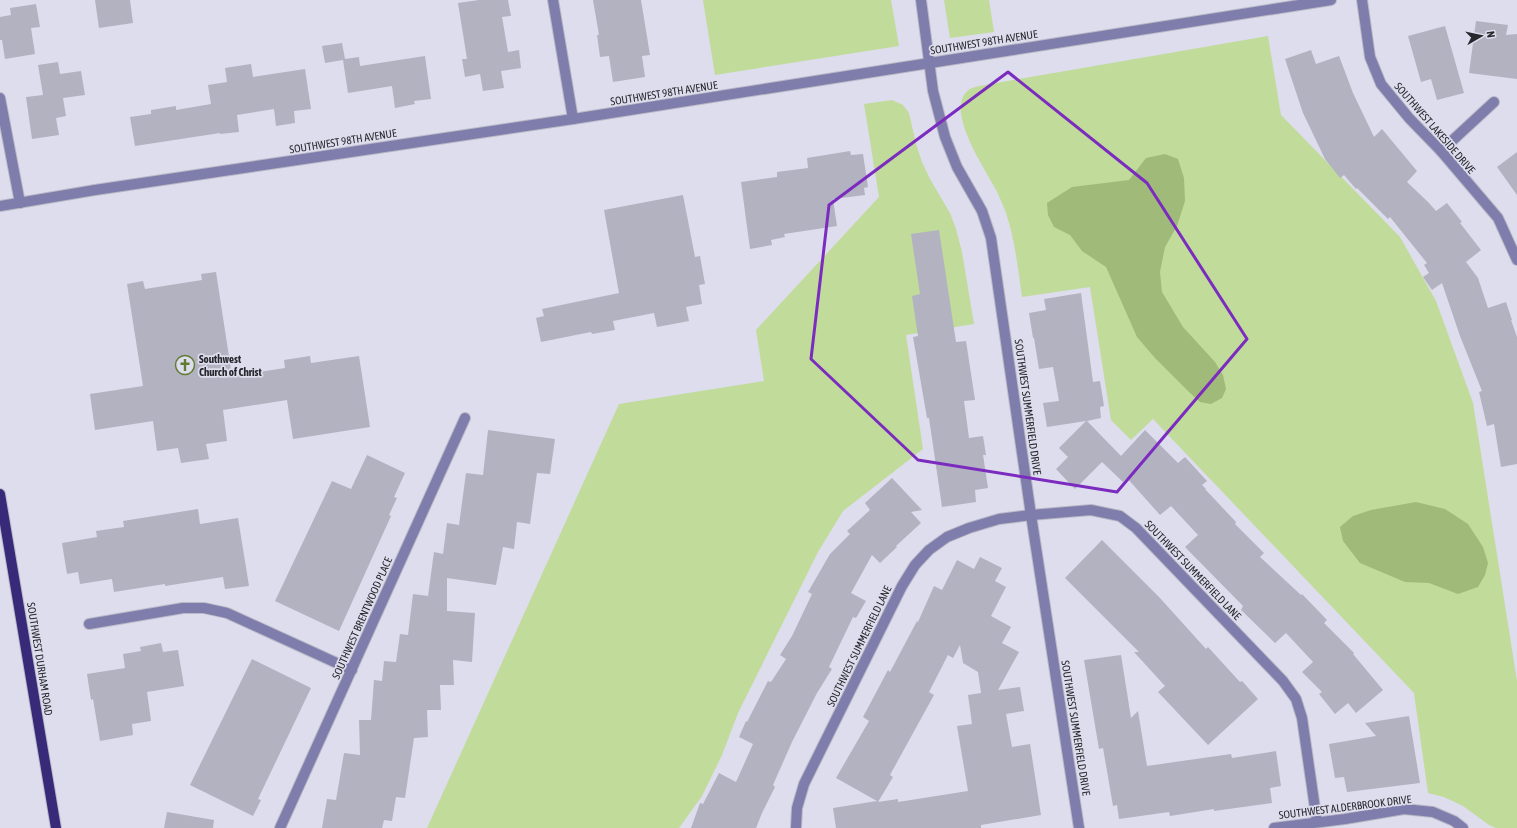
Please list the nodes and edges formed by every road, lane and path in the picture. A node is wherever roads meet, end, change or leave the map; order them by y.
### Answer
1 (553, 0) edge
2 (921, 0) edge
3 (1331, 0) edge
4 (1362, 0) edge
5 (930, 63) junction
6 (0, 98) edge
7 (1494, 102) dead end
8 (573, 119) junction
9 (1441, 151) junction
10 (20, 203) junction
11 (0, 206) edge
12 (1517, 260) edge
13 (465, 418) dead end
14 (0, 494) edge
15 (1031, 515) junction
16 (89, 624) dead end
17 (352, 670) junction
18 (1317, 822) junction
19 (56, 828) edge
20 (280, 828) edge
21 (796, 828) edge
22 (1079, 828) edge
23 (1274, 828) edge
24 (1463, 828) edge

1 - 8 street
2 - 5 street, SOUTHWEST SUMMERFIELD DRIVE
3 - 5 street, SOUTHWEST 98TH AVENUE
4 - 9 street, SOUTHWEST LAKESIDE DRIVE
5 - 8 street, SOUTHWEST 98TH AVENUE
5 - 15 street, SOUTHWEST SUMMERFIELD DRIVE
6 - 10 street
7 - 9 street
8 - 10 street, SOUTHWEST 98TH AVENUE
9 - 12 street, SOUTHWEST LAKESIDE DRIVE
10 - 11 street, SOUTHWEST 98TH AVENUE
13 - 17 street, SOUTHWEST BRENTWOOD PLACE
14 - 19 main road, SOUTHWEST DURHAM ROAD
15 - 18 street, SOUTHWEST SUMMERFIELD LANE
15 - 21 street, SOUTHWEST SUMMERFIELD LANE
15 - 22 street, SOUTHWEST SUMMERFIELD DRIVE
16 - 17 street
17 - 20 street, SOUTHWEST BRENTWOOD PLACE
18 - 23 street, SOUTHWEST ALDERBROOK DRIVE
18 - 24 street, SOUTHWEST ALDERBROOK DRIVE

